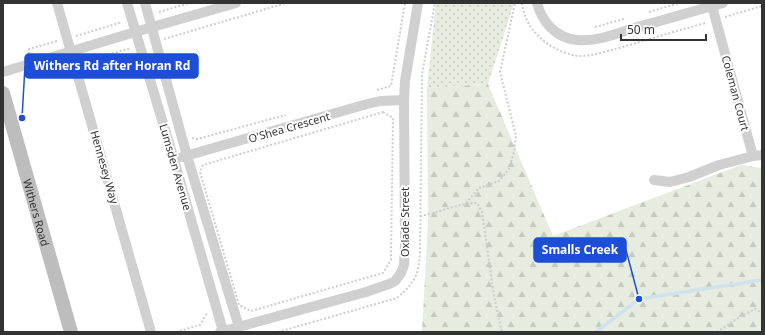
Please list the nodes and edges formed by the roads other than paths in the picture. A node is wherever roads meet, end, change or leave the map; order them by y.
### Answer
1 (57, 3) edge
2 (127, 3) edge
3 (145, 3) edge
4 (236, 3) edge
5 (418, 3) edge
6 (537, 3) edge
7 (723, 3) edge
8 (712, 6) junction
9 (152, 27) junction
10 (135, 32) junction
11 (72, 51) junction
12 (3, 72) edge
13 (3, 92) edge
14 (404, 100) junction
15 (187, 156) junction
16 (757, 156) edge
17 (174, 160) junction
18 (654, 180) dead end
19 (239, 327) junction
20 (71, 332) edge
21 (151, 332) edge
22 (221, 332) edge

1 - 11 street, Hennesey Way
2 - 10 street, Lumsden Avenue
3 - 9 street, Lumsden Avenue
4 - 9 street
5 - 14 street, Oxlade Street
6 - 8 street
7 - 8 street
8 - 16 street, Coleman Court
9 - 10 street
9 - 15 street, Lumsden Avenue
10 - 11 street
10 - 17 street, Lumsden Avenue
11 - 12 street
11 - 21 street, Hennesey Way
13 - 20 main road, Withers Road
14 - 15 street, O'Shea Crescent
14 - 19 street, Oxlade Street
15 - 17 street, O'Shea Crescent
15 - 19 street, Lumsden Avenue
16 - 18 street, Coleman Court
17 - 22 street, Lumsden Avenue
19 - 22 street, Oxlade Street

